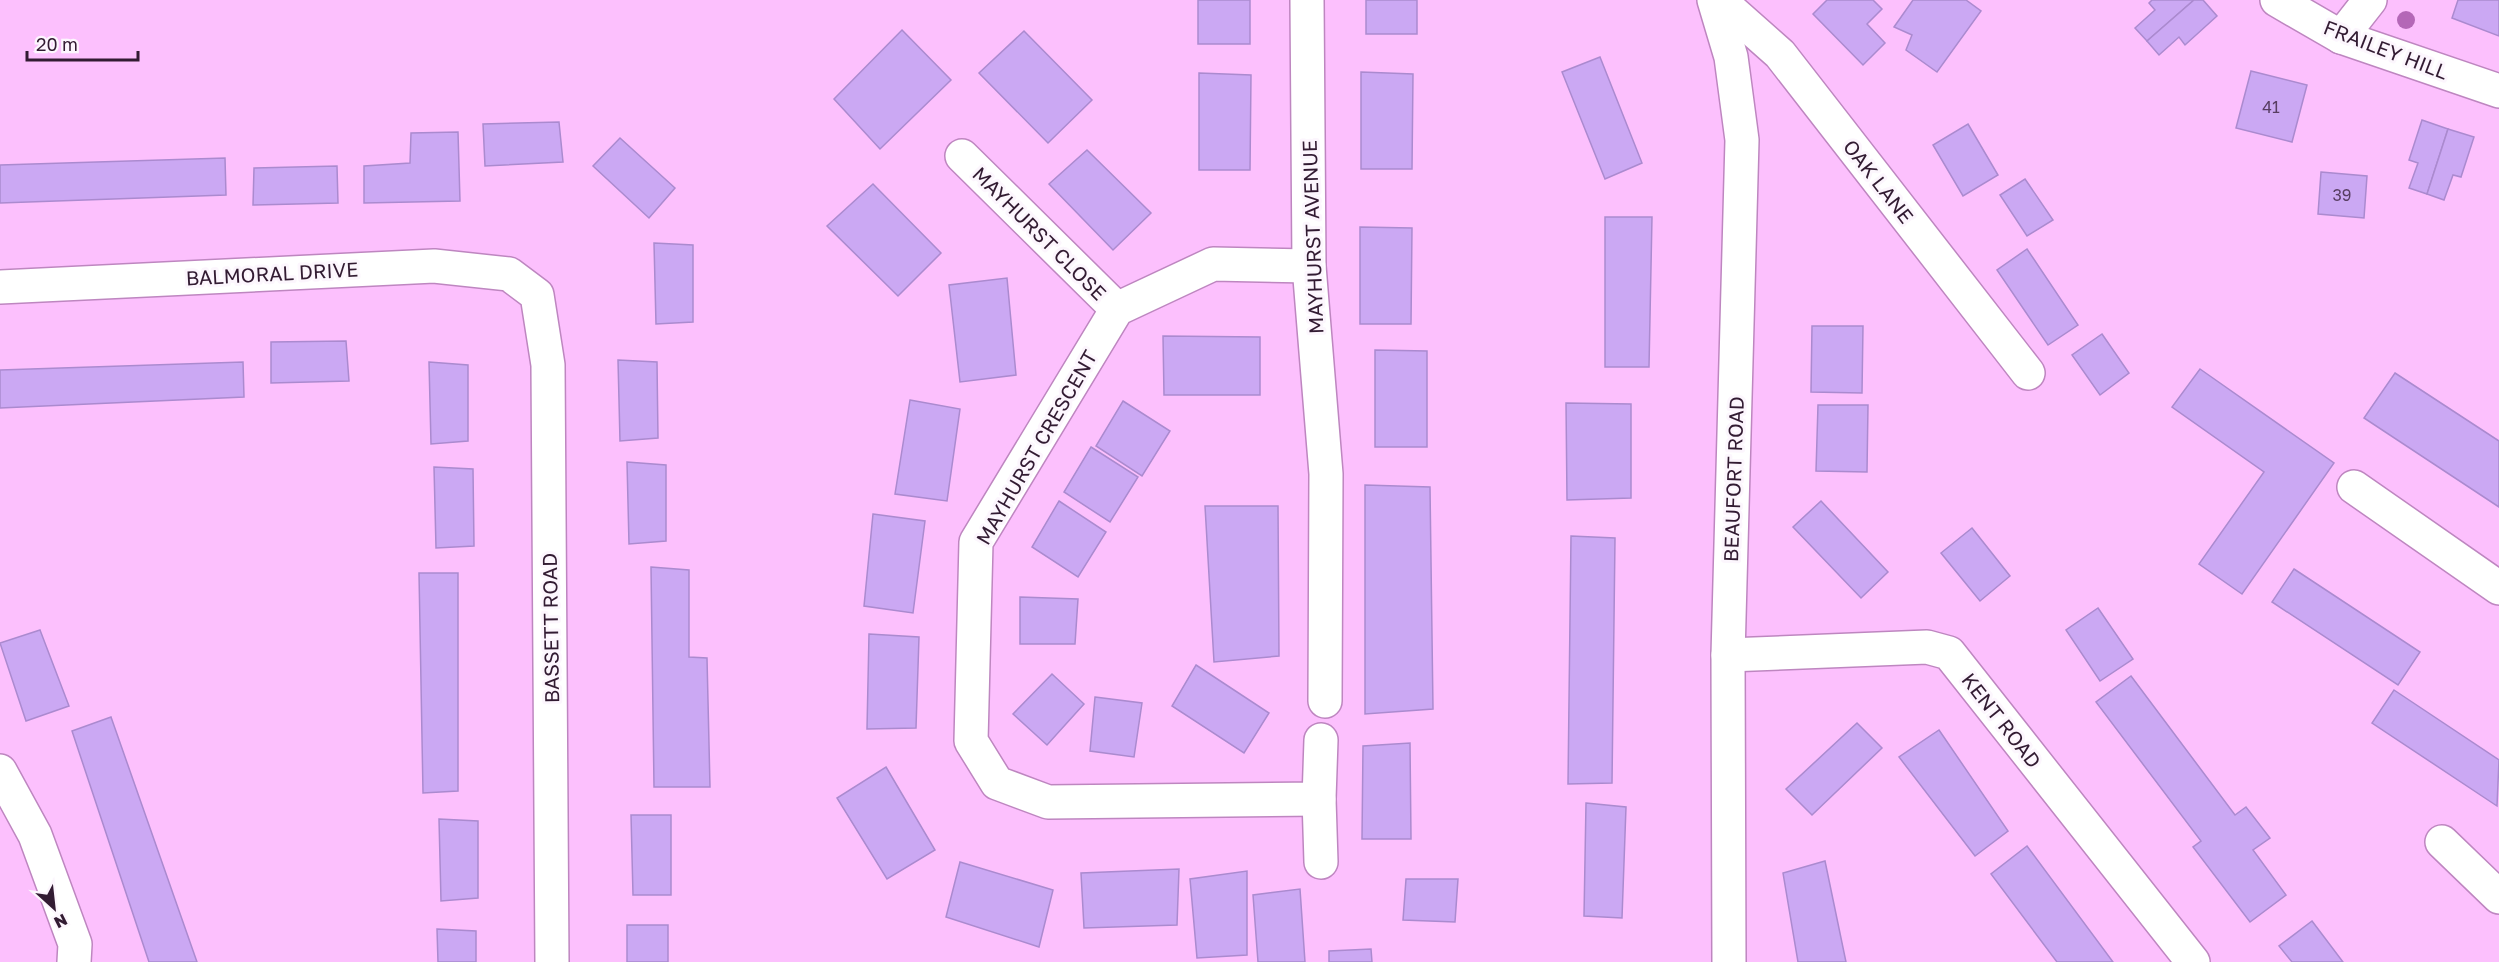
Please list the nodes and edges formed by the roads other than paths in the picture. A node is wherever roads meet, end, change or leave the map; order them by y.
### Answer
1 (1307, 0) edge
2 (1716, 0) edge
3 (2277, 0) edge
4 (2370, 0) edge
5 (2341, 37) junction
6 (2499, 91) edge
7 (962, 156) dead end
8 (1309, 266) junction
9 (0, 287) edge
10 (537, 295) joint
11 (1117, 309) junction
12 (2028, 373) dead end
13 (2354, 487) dead end
14 (2499, 588) edge
15 (1728, 655) junction
16 (1325, 701) dead end
17 (1322, 740) dead end
18 (0, 771) edge
19 (1318, 799) junction
20 (2442, 842) dead end
21 (1321, 862) dead end
22 (2499, 897) edge
23 (74, 962) edge
24 (552, 962) edge
25 (1729, 962) edge
26 (2193, 962) edge

1 - 8 street, MAYHURST AVENUE
2 - 12 street, OAK LANE
2 - 15 street, BEAUFORT ROAD
3 - 5 street, FRAILEY HILL
4 - 5 street
5 - 6 street, FRAILEY HILL
7 - 11 street, MAYHURST CLOSE
8 - 11 street
8 - 16 street, MAYHURST AVENUE
9 - 10 street, BALMORAL DRIVE
10 - 24 street, BASSETT ROAD
11 - 19 street, MAYHURST CRESCENT
13 - 14 street
15 - 25 street, BEAUFORT ROAD
15 - 26 street, KENT ROAD
17 - 19 street
18 - 23 street
19 - 21 street
20 - 22 street

